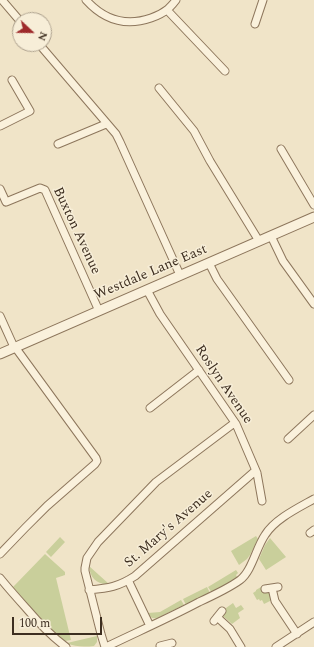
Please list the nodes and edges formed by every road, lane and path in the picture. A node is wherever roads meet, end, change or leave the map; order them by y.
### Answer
1 (2, 0) edge
2 (86, 0) edge
3 (176, 0) edge
4 (263, 0) edge
5 (167, 10) junction
6 (12, 12) edge
7 (255, 24) dead end
8 (47, 52) edge
9 (224, 71) dead end
10 (12, 80) dead end
11 (159, 88) dead end
12 (106, 124) junction
13 (0, 126) edge
14 (58, 144) dead end
15 (281, 149) dead end
16 (0, 189) edge
17 (314, 206) edge
18 (314, 217) edge
19 (271, 236) junction
20 (259, 241) junction
21 (209, 263) junction
22 (180, 275) junction
23 (147, 290) junction
24 (314, 304) edge
25 (98, 311) junction
26 (0, 316) edge
27 (14, 347) junction
28 (0, 354) edge
29 (198, 370) junction
30 (289, 380) dead end
31 (150, 408) dead end
32 (314, 415) edge
33 (236, 424) junction
34 (288, 439) dead end
35 (257, 473) junction
36 (314, 499) edge
37 (262, 501) dead end
38 (0, 554) edge
39 (0, 578) edge
40 (128, 580) junction
41 (271, 588) dead end
42 (89, 590) junction
43 (222, 611) dead end
44 (314, 622) edge
45 (150, 626) junction
46 (296, 634) junction
47 (66, 647) edge
48 (105, 647) edge
49 (241, 647) edge
50 (276, 647) edge

1 - 6 street
2 - 5 street
3 - 5 street
4 - 7 street
5 - 9 street
8 - 12 street
10 - 13 street
11 - 20 street
12 - 14 street
12 - 22 street
15 - 17 street
16 - 25 street, Buxton Avenue
18 - 19 street, Westdale Lane East
19 - 20 street, Westdale Lane East
19 - 24 street
20 - 21 street, Westdale Lane East
21 - 22 street, Westdale Lane East
21 - 30 street
22 - 23 street, Westdale Lane East
23 - 25 street, Westdale Lane East
23 - 29 street, Roslyn Avenue
25 - 27 street, Westdale Lane East
26 - 27 street
27 - 28 street, Westdale Lane East
27 - 38 street
29 - 31 street
29 - 33 street, Roslyn Avenue
32 - 34 street
33 - 35 street, Roslyn Avenue
33 - 42 street
35 - 37 street, Roslyn Avenue
35 - 40 street, St. Mary's Avenue
36 - 45 street
39 - 47 street
40 - 42 street, St. Mary's Avenue
40 - 45 street
41 - 46 street
42 - 48 street
43 - 49 street
44 - 46 street
45 - 48 street
46 - 50 street

